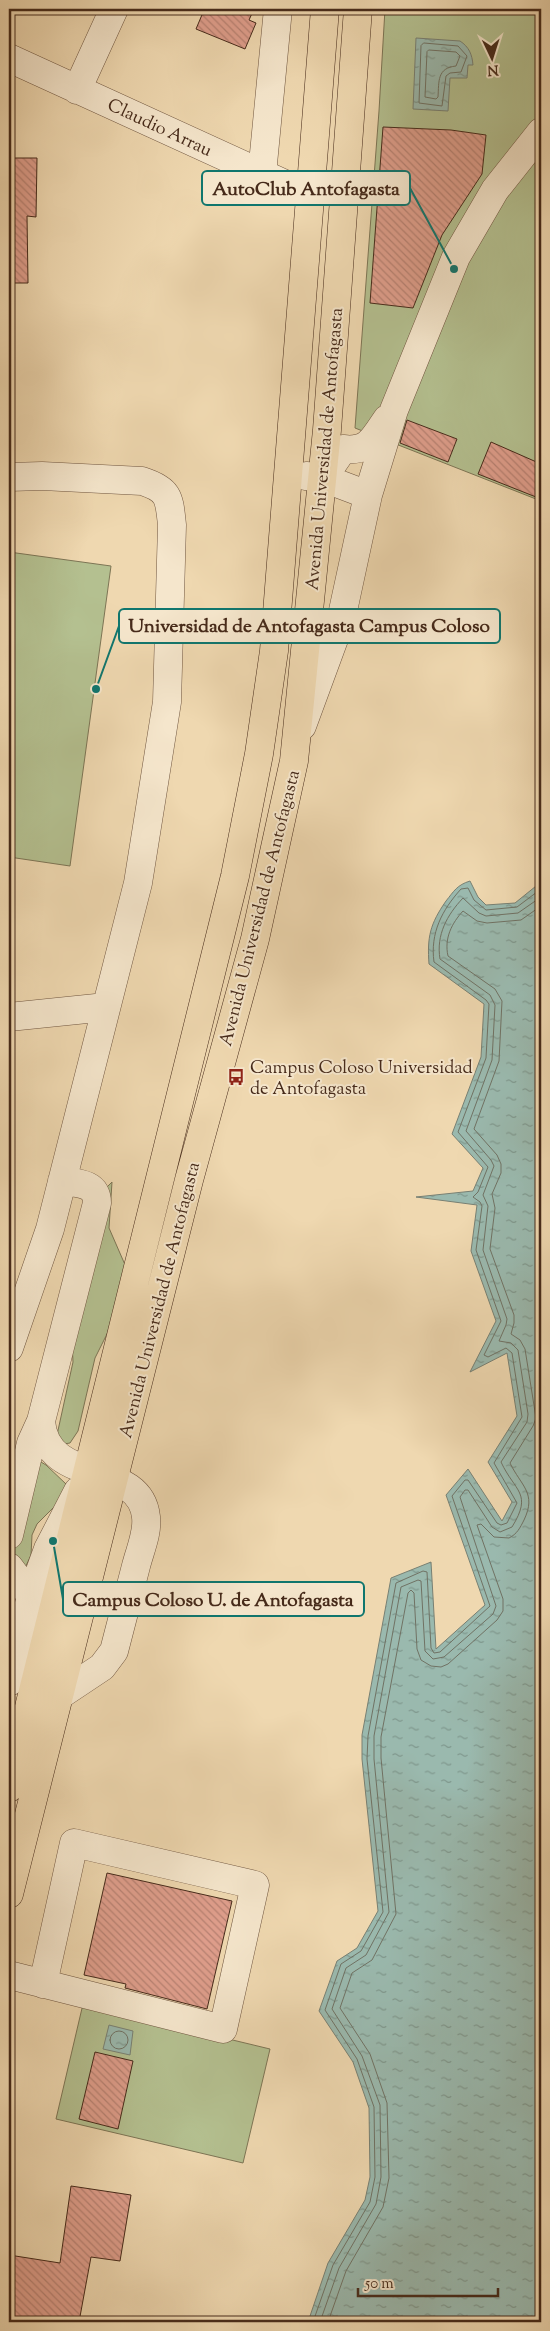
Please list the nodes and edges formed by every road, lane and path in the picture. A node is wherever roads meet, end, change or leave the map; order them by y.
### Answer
1 (114, 9) edge
2 (278, 9) edge
3 (326, 9) edge
4 (358, 9) edge
5 (9, 58) edge
6 (78, 90) junction
7 (541, 132) edge
8 (262, 174) junction
9 (311, 196) junction
10 (394, 410) junction
11 (288, 475) junction
12 (9, 477) edge
13 (323, 478) junction
14 (368, 495) junction
15 (298, 736) junction
16 (106, 1007) junction
17 (9, 1017) edge
18 (62, 1181) junction
19 (9, 1348) edge
20 (41, 1421) junction
21 (88, 1472) junction
22 (114, 1479) junction
23 (9, 1535) edge
24 (9, 1567) edge
25 (31, 1596) junction
26 (9, 1682) edge
27 (60, 1695) junction
28 (9, 1788) edge
29 (9, 1894) edge
30 (9, 1975) edge
31 (43, 1984) junction

1 - 6 street
2 - 8 street
3 - 9 main road, Avenida Universidad de Antofagasta
4 - 13 main road, Avenida Universidad de Antofagasta
5 - 6 street, Claudio Arrau
6 - 8 street, Claudio Arrau
7 - 10 street
8 - 9 street, Claudio Arrau
9 - 11 main road, Avenida Universidad de Antofagasta
10 - 13 street
10 - 14 street
11 - 13 street
11 - 21 main road, Avenida Universidad de Antofagasta
12 - 16 street
13 - 14 street
13 - 15 main road, Avenida Universidad de Antofagasta
14 - 15 street
15 - 22 main road, Avenida Universidad de Antofagasta
16 - 17 street
16 - 18 street
18 - 19 street
18 - 20 street
20 - 21 street
20 - 23 street
21 - 22 street
21 - 25 street
21 - 28 main road, Avenida Universidad de Antofagasta
22 - 27 main road, Avenida Universidad de Antofagasta
22 - 27 street
24 - 25 street
25 - 26 street
27 - 29 main road, Avenida Universidad de Antofagasta
30 - 31 street
31 - 31 street

